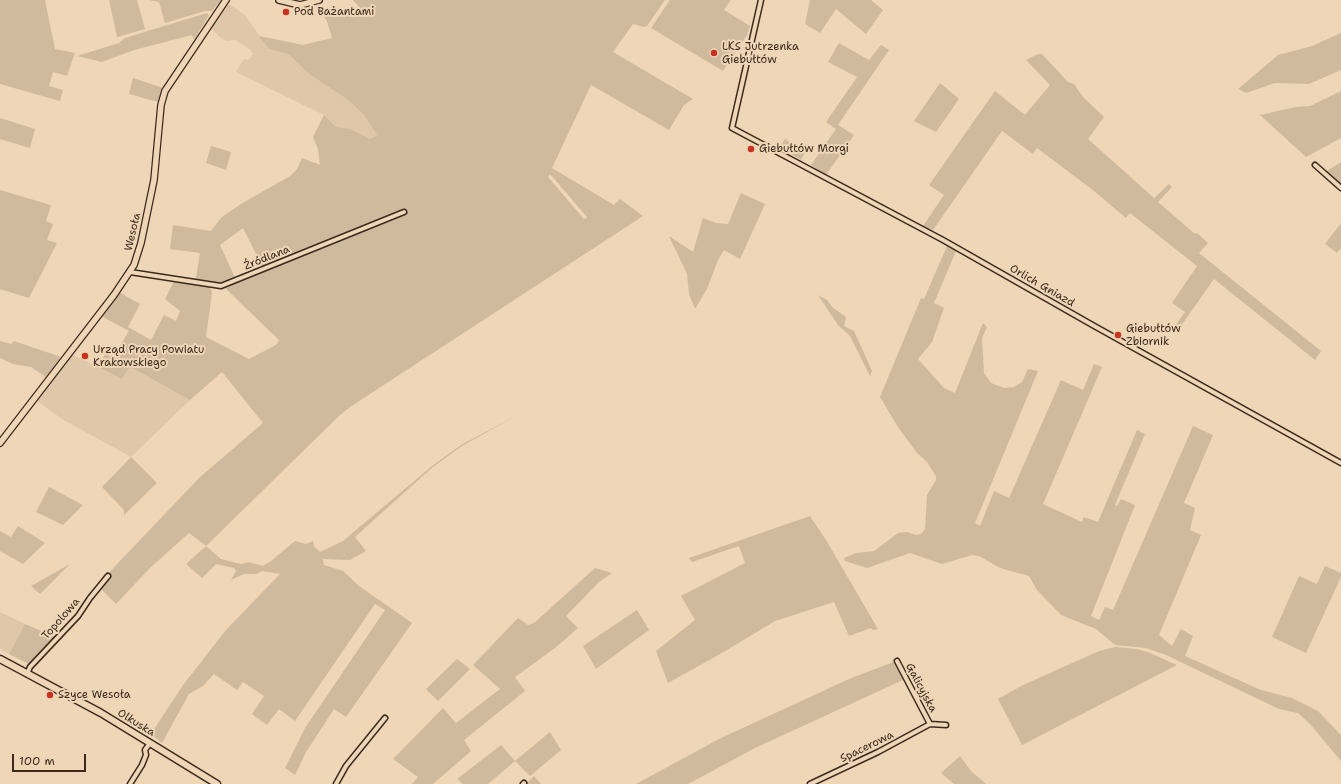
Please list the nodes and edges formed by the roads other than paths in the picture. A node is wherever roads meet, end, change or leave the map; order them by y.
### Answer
1 (226, 0) edge
2 (279, 0) edge
3 (318, 0) edge
4 (761, 0) edge
5 (1315, 165) dead end
6 (1341, 188) edge
7 (404, 212) dead end
8 (130, 272) junction
9 (0, 443) edge
10 (1341, 463) edge
11 (108, 576) dead end
12 (0, 659) edge
13 (897, 661) dead end
14 (27, 674) junction
15 (385, 718) dead end
16 (932, 724) junction
17 (946, 725) dead end
18 (150, 743) junction
19 (130, 784) edge
20 (217, 784) edge
21 (336, 784) edge
22 (810, 784) edge

1 - 8 street, Wesoła
2 - 3 street
4 - 10 street, Orlich Gniazd
5 - 6 street
7 - 8 street, Źródlana
8 - 9 street, Wesoła
11 - 14 street, Topolowa
12 - 14 main road, Olkuska
13 - 16 street, Galicyjska
14 - 18 main road, Olkuska
15 - 21 street
16 - 17 street
16 - 22 street, Spacerowa
18 - 19 street
18 - 20 main road, Olkuska

